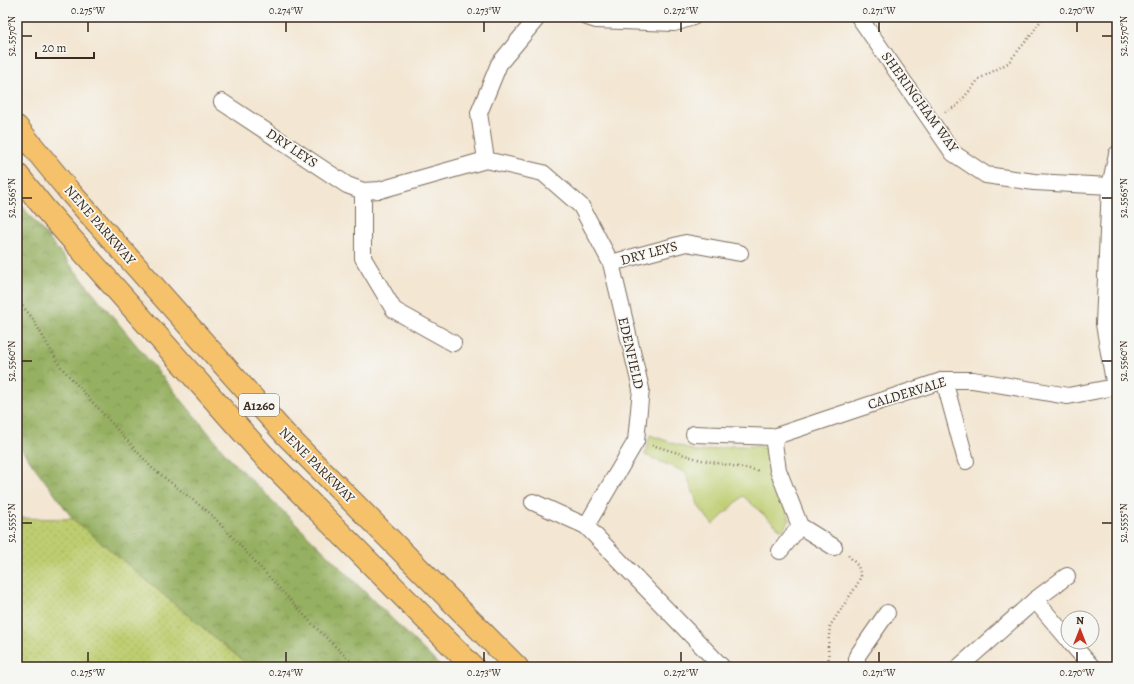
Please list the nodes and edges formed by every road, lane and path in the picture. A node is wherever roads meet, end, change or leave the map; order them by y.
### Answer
1 (538, 17) edge
2 (587, 17) edge
3 (693, 17) edge
4 (859, 17) edge
5 (1043, 17) edge
6 (222, 102) dead end
7 (943, 113) dead end
8 (17, 127) edge
9 (1117, 154) edge
10 (486, 160) junction
11 (17, 174) edge
12 (1110, 186) junction
13 (362, 191) junction
14 (740, 253) dead end
15 (611, 263) junction
16 (17, 300) edge
17 (453, 343) dead end
18 (944, 380) junction
19 (1116, 388) edge
20 (694, 434) dead end
21 (773, 437) junction
22 (636, 441) junction
23 (966, 461) dead end
24 (778, 470) junction
25 (533, 502) dead end
26 (586, 526) junction
27 (800, 526) junction
28 (834, 547) joint
29 (780, 551) dead end
30 (1067, 576) dead end
31 (1035, 600) junction
32 (887, 613) dead end
33 (1060, 630) edge
34 (1077, 650) edge
35 (357, 667) edge
36 (473, 667) edge
37 (517, 667) edge
38 (722, 667) edge
39 (829, 667) edge
40 (857, 667) edge
41 (959, 667) edge
42 (1092, 667) edge

1 - 10 street
2 - 3 street
4 - 12 street, SHERINGHAM WAY
5 - 7 path
6 - 13 street, DRY LEYS
8 - 37 highway, NENE PARKWAY / A1260
9 - 12 street
10 - 13 street, DRY LEYS
10 - 15 street, DRY LEYS
11 - 36 highway, A1260
12 - 19 street
13 - 17 street
14 - 15 street, DRY LEYS
15 - 22 street, EDENFIELD
16 - 35 path
18 - 19 street, CALDERVALE
18 - 21 street, CALDERVALE
18 - 23 street
20 - 21 street, CALDERVALE
21 - 24 street
22 - 24 path
22 - 26 street, EDENFIELD
24 - 27 street
25 - 26 street
26 - 38 street
27 - 28 street
27 - 29 street
28 - 39 path
30 - 31 street
31 - 33 street
31 - 41 street
32 - 40 street
34 - 42 street

